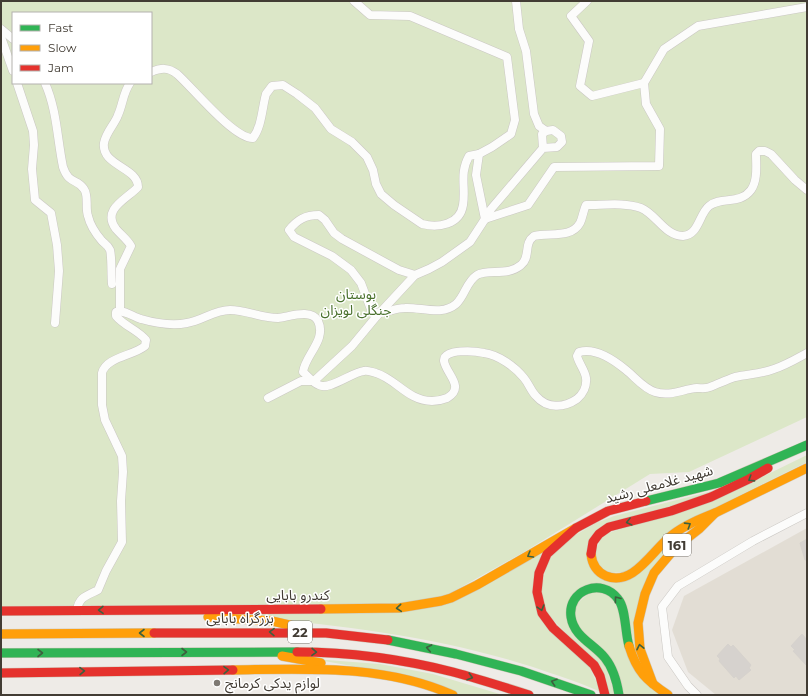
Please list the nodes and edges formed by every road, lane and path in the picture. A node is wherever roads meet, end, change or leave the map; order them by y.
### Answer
1 (354, 1) edge
2 (516, 1) edge
3 (587, 1) edge
4 (807, 8) edge
5 (1, 29) edge
6 (1, 37) edge
7 (12, 38) edge
8 (12, 68) edge
9 (152, 72) edge
10 (644, 83) junction
11 (17, 84) edge
12 (45, 84) edge
13 (129, 84) edge
14 (546, 132) junction
15 (543, 148) junction
16 (478, 154) junction
17 (807, 190) edge
18 (486, 219) junction
19 (415, 275) junction
20 (112, 284) dead end
21 (120, 310) junction
22 (380, 313) junction
23 (55, 323) dead end
24 (807, 353) edge
25 (314, 381) junction
26 (268, 398) dead end
27 (807, 445) edge
28 (796, 450) junction
29 (807, 468) edge
30 (807, 473) edge
31 (780, 482) junction
32 (715, 513) junction
33 (807, 513) edge
34 (576, 528) junction
35 (77, 610) junction
36 (148, 610) junction
37 (1, 611) edge
38 (326, 633) junction
39 (1, 634) edge
40 (259, 651) junction
41 (1, 653) edge
42 (1, 673) edge
43 (376, 674) junction
44 (653, 684) junction
45 (454, 695) edge
46 (529, 695) edge
47 (591, 695) edge
48 (605, 695) edge
49 (618, 695) edge
50 (668, 695) edge
51 (697, 695) edge

1 - 16 street
2 - 14 street
3 - 10 street
4 - 10 street
5 - 7 street
6 - 8 street
9 - 16 street
10 - 18 street
11 - 23 street
12 - 20 street
13 - 21 street
14 - 15 street
14 - 15 street
15 - 18 street
16 - 18 street
17 - 22 street
18 - 19 street
19 - 22 street
19 - 22 street
21 - 25 street
21 - 35 street
22 - 25 street
24 - 25 street
25 - 26 street
27 - 28 main road, شهید غلامعلی رشید
28 -> 32 main road
28 - 34 main road, شهید غلامعلی رشید
29 - 31 main road, 161
30 - 31 street
31 - 32 main road, 161
44 -> 32 main road, 161
33 - 51 street
34 -> 36 main road, کندرو بابایی
34 -> 48 main road, شهید غلامعلی رشید
36 -> 35 main road, کندرو بابایی
35 - 37 main road, کندرو بابایی
36 - 38 main road
38 -> 39 main road, بزرگراه بابایی / 22
47 -> 38 main road, بزرگراه بابایی / 22
41 -> 40 main road, 22
40 - 43 main road
40 -> 46 main road, 22
42 -> 43 main road
43 - 45 main road
44 -> 49 main road
44 - 50 main road

